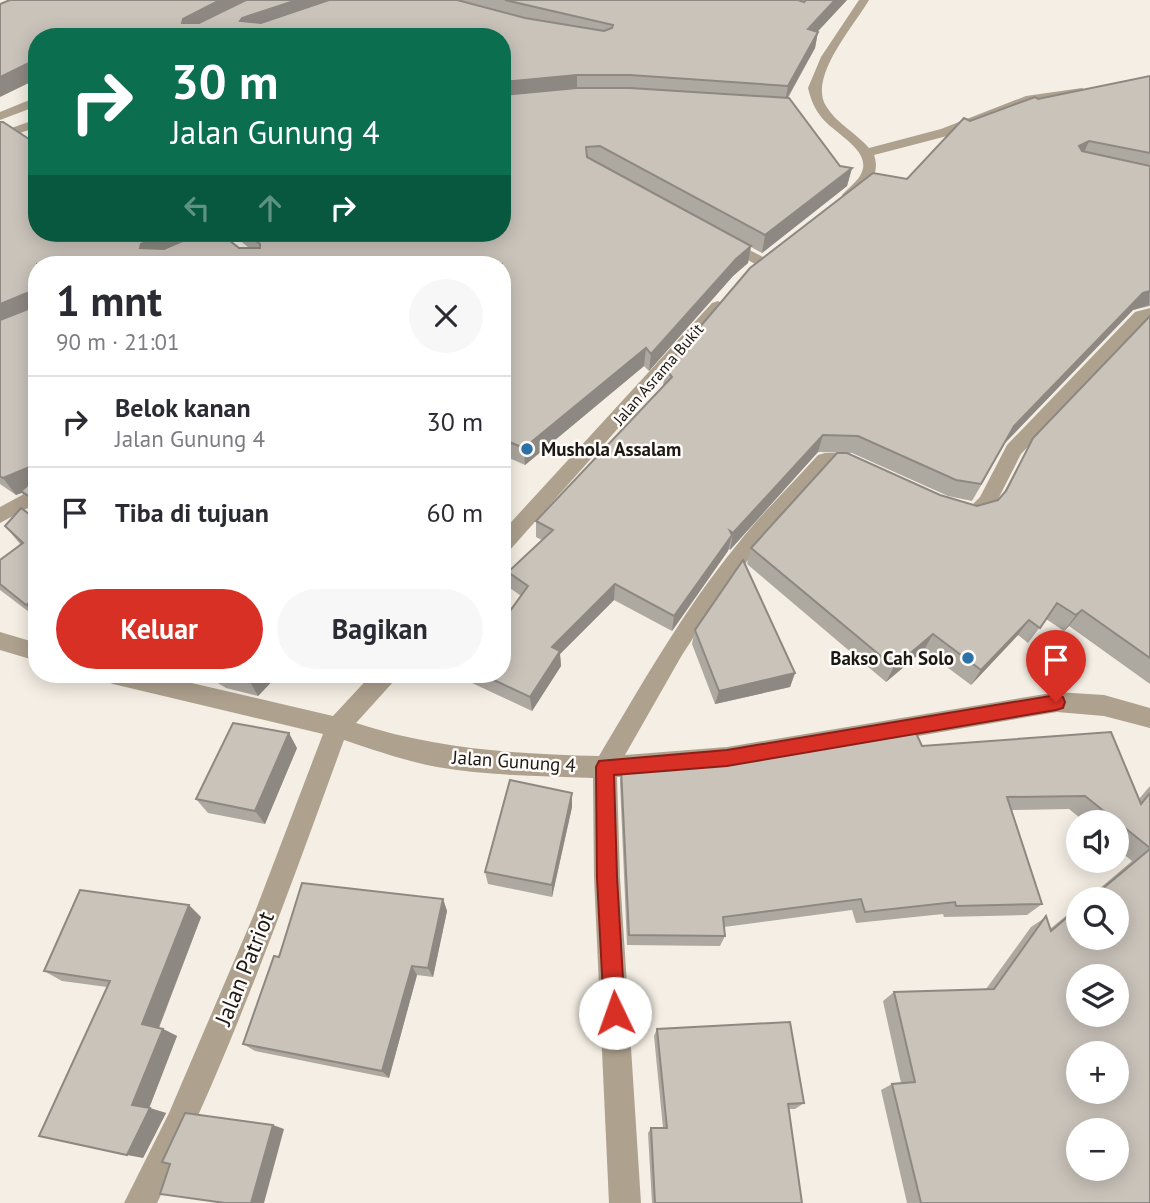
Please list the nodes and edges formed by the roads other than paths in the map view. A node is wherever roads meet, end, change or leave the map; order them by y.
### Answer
1 (864, 0) edge
2 (1102, 90) edge
3 (28, 105) edge
4 (804, 110) dead end
5 (823, 111) junction
6 (0, 116) edge
7 (28, 125) edge
8 (0, 136) edge
9 (868, 152) junction
10 (837, 204) edge
11 (714, 236) edge
12 (747, 275) edge
13 (731, 290) edge
14 (1150, 313) edge
15 (868, 471) edge
16 (28, 499) edge
17 (940, 504) edge
18 (0, 516) edge
19 (511, 537) edge
20 (0, 640) edge
21 (28, 649) edge
22 (151, 683) edge
23 (378, 683) edge
24 (1150, 718) edge
25 (337, 727) junction
26 (605, 767) junction
27 (140, 1203) edge
28 (625, 1203) edge

1 - 5 street
2 - 9 street
3 - 6 street
4 - 5 street
5 - 9 street
7 - 8 street
9 - 10 street
11 - 12 street
13 - 19 street, Jalan Asrama Bukit
14 - 17 street
15 - 26 street
16 - 18 street
20 - 21 street
22 - 25 street, Jalan Gunung 4
23 - 25 street
24 - 26 street, Jalan Gunung 4
25 - 26 street, Jalan Gunung 4
25 - 27 street, Jalan Patriot
26 - 28 street

